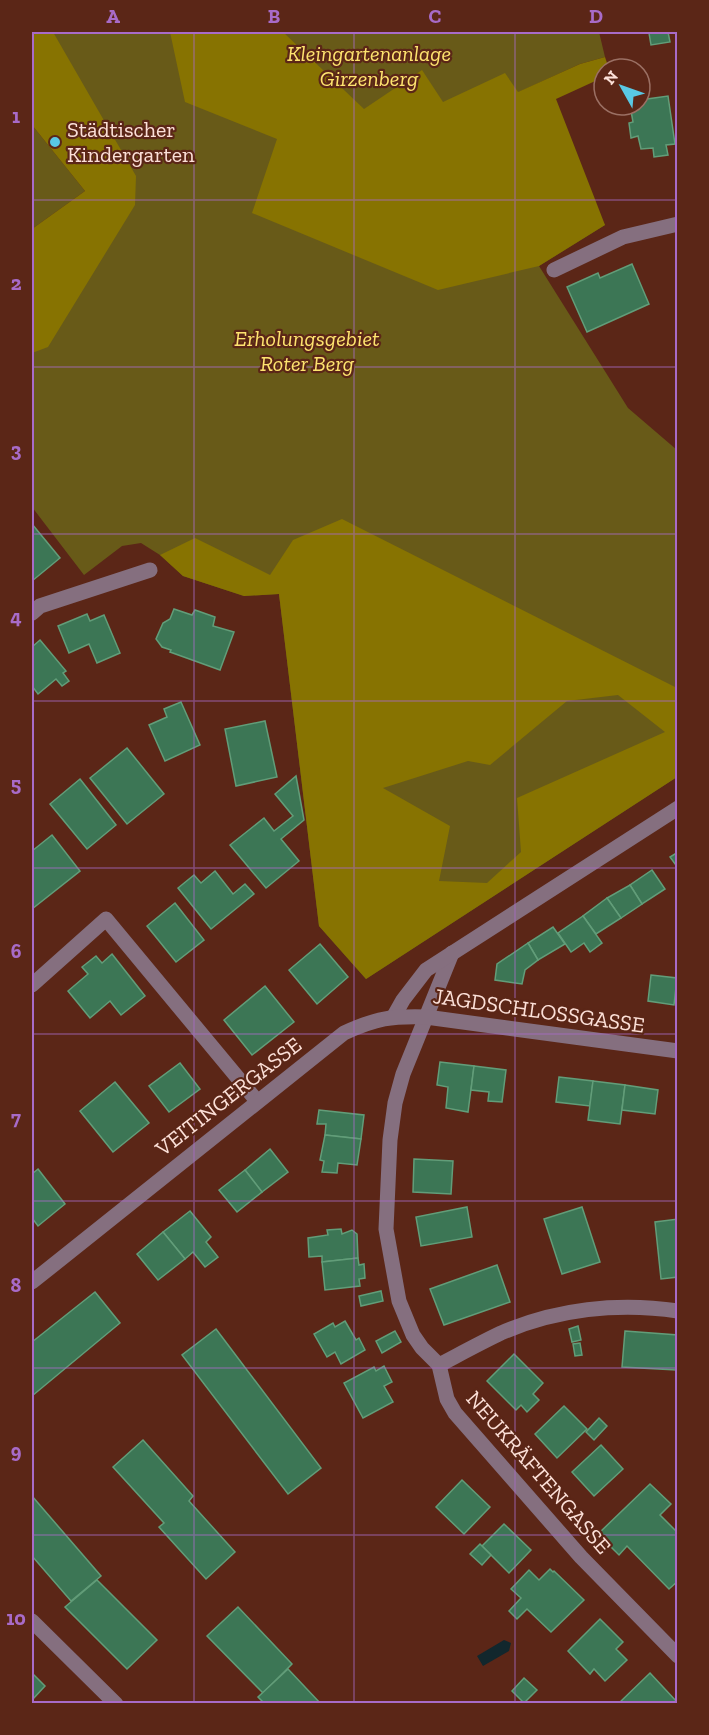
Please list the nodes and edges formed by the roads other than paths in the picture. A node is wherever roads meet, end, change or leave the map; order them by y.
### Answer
1 (678, 224) edge
2 (554, 270) dead end
3 (150, 570) dead end
4 (32, 613) edge
5 (678, 808) edge
6 (452, 953) junction
7 (32, 985) edge
8 (394, 1016) junction
9 (426, 1017) junction
10 (678, 1051) edge
11 (257, 1101) junction
12 (32, 1282) edge
13 (678, 1311) edge
14 (439, 1365) junction
15 (32, 1621) edge
16 (678, 1656) edge
17 (116, 1704) edge

1 - 2 street
3 - 4 street
5 - 6 street
6 - 8 street
6 - 9 street
7 - 11 street
8 - 9 street, JAGDSCHLOSSGASSE
8 - 11 street, VEITINGERGASSE
9 - 10 street, JAGDSCHLOSSGASSE
9 - 14 street, NEUKRÄFTENGASSE
11 - 12 street, VEITINGERGASSE
13 - 14 street
14 - 16 street, NEUKRÄFTENGASSE
15 - 17 street

